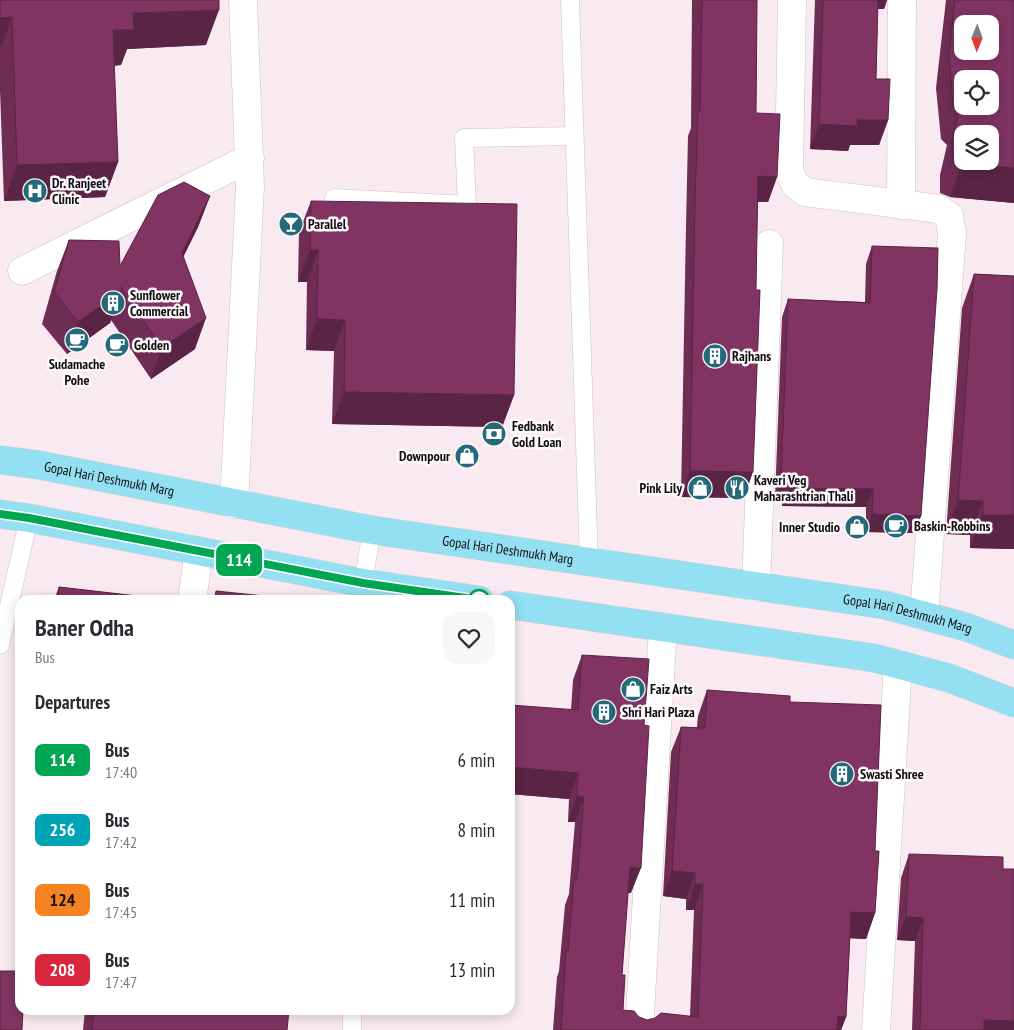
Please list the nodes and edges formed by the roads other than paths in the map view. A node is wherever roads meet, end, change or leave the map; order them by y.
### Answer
1 (243, 0) edge
2 (570, 0) edge
3 (792, 0) edge
4 (902, 0) edge
5 (574, 136) junction
6 (250, 158) junction
7 (334, 198) dead end
8 (901, 205) junction
9 (769, 244) dead end
10 (22, 271) dead end
11 (0, 460) edge
12 (234, 504) junction
13 (0, 514) edge
14 (29, 518) junction
15 (372, 530) junction
16 (199, 552) junction
17 (588, 562) junction
18 (756, 587) junction
19 (363, 592) edge
20 (193, 595) edge
21 (406, 595) edge
22 (515, 605) edge
23 (924, 616) junction
24 (663, 627) junction
25 (1014, 645) edge
26 (0, 646) edge
27 (898, 664) junction
28 (1014, 703) edge
29 (352, 1015) edge
30 (352, 1030) edge
31 (639, 1030) edge
32 (876, 1030) edge

1 - 6 street
2 - 5 lane
3 - 8 street
4 - 8 street
5 - 7 lane
5 - 17 lane
6 - 10 street
6 - 12 street
8 - 23 street
9 - 18 street
11 - 12 main road, Gopal Hari Deshmukh Marg
12 - 15 main road, Gopal Hari Deshmukh Marg
13 - 14 main road
14 - 16 main road
14 - 26 lane
15 - 17 main road, Gopal Hari Deshmukh Marg
15 - 19 lane
16 - 19 main road
16 - 20 street
17 - 18 main road, Gopal Hari Deshmukh Marg
18 - 23 main road, Gopal Hari Deshmukh Marg
19 - 21 main road
22 - 24 main road
23 - 25 main road, Gopal Hari Deshmukh Marg
24 - 27 main road
24 - 31 street
27 - 28 main road
27 - 32 street
29 - 30 lane

